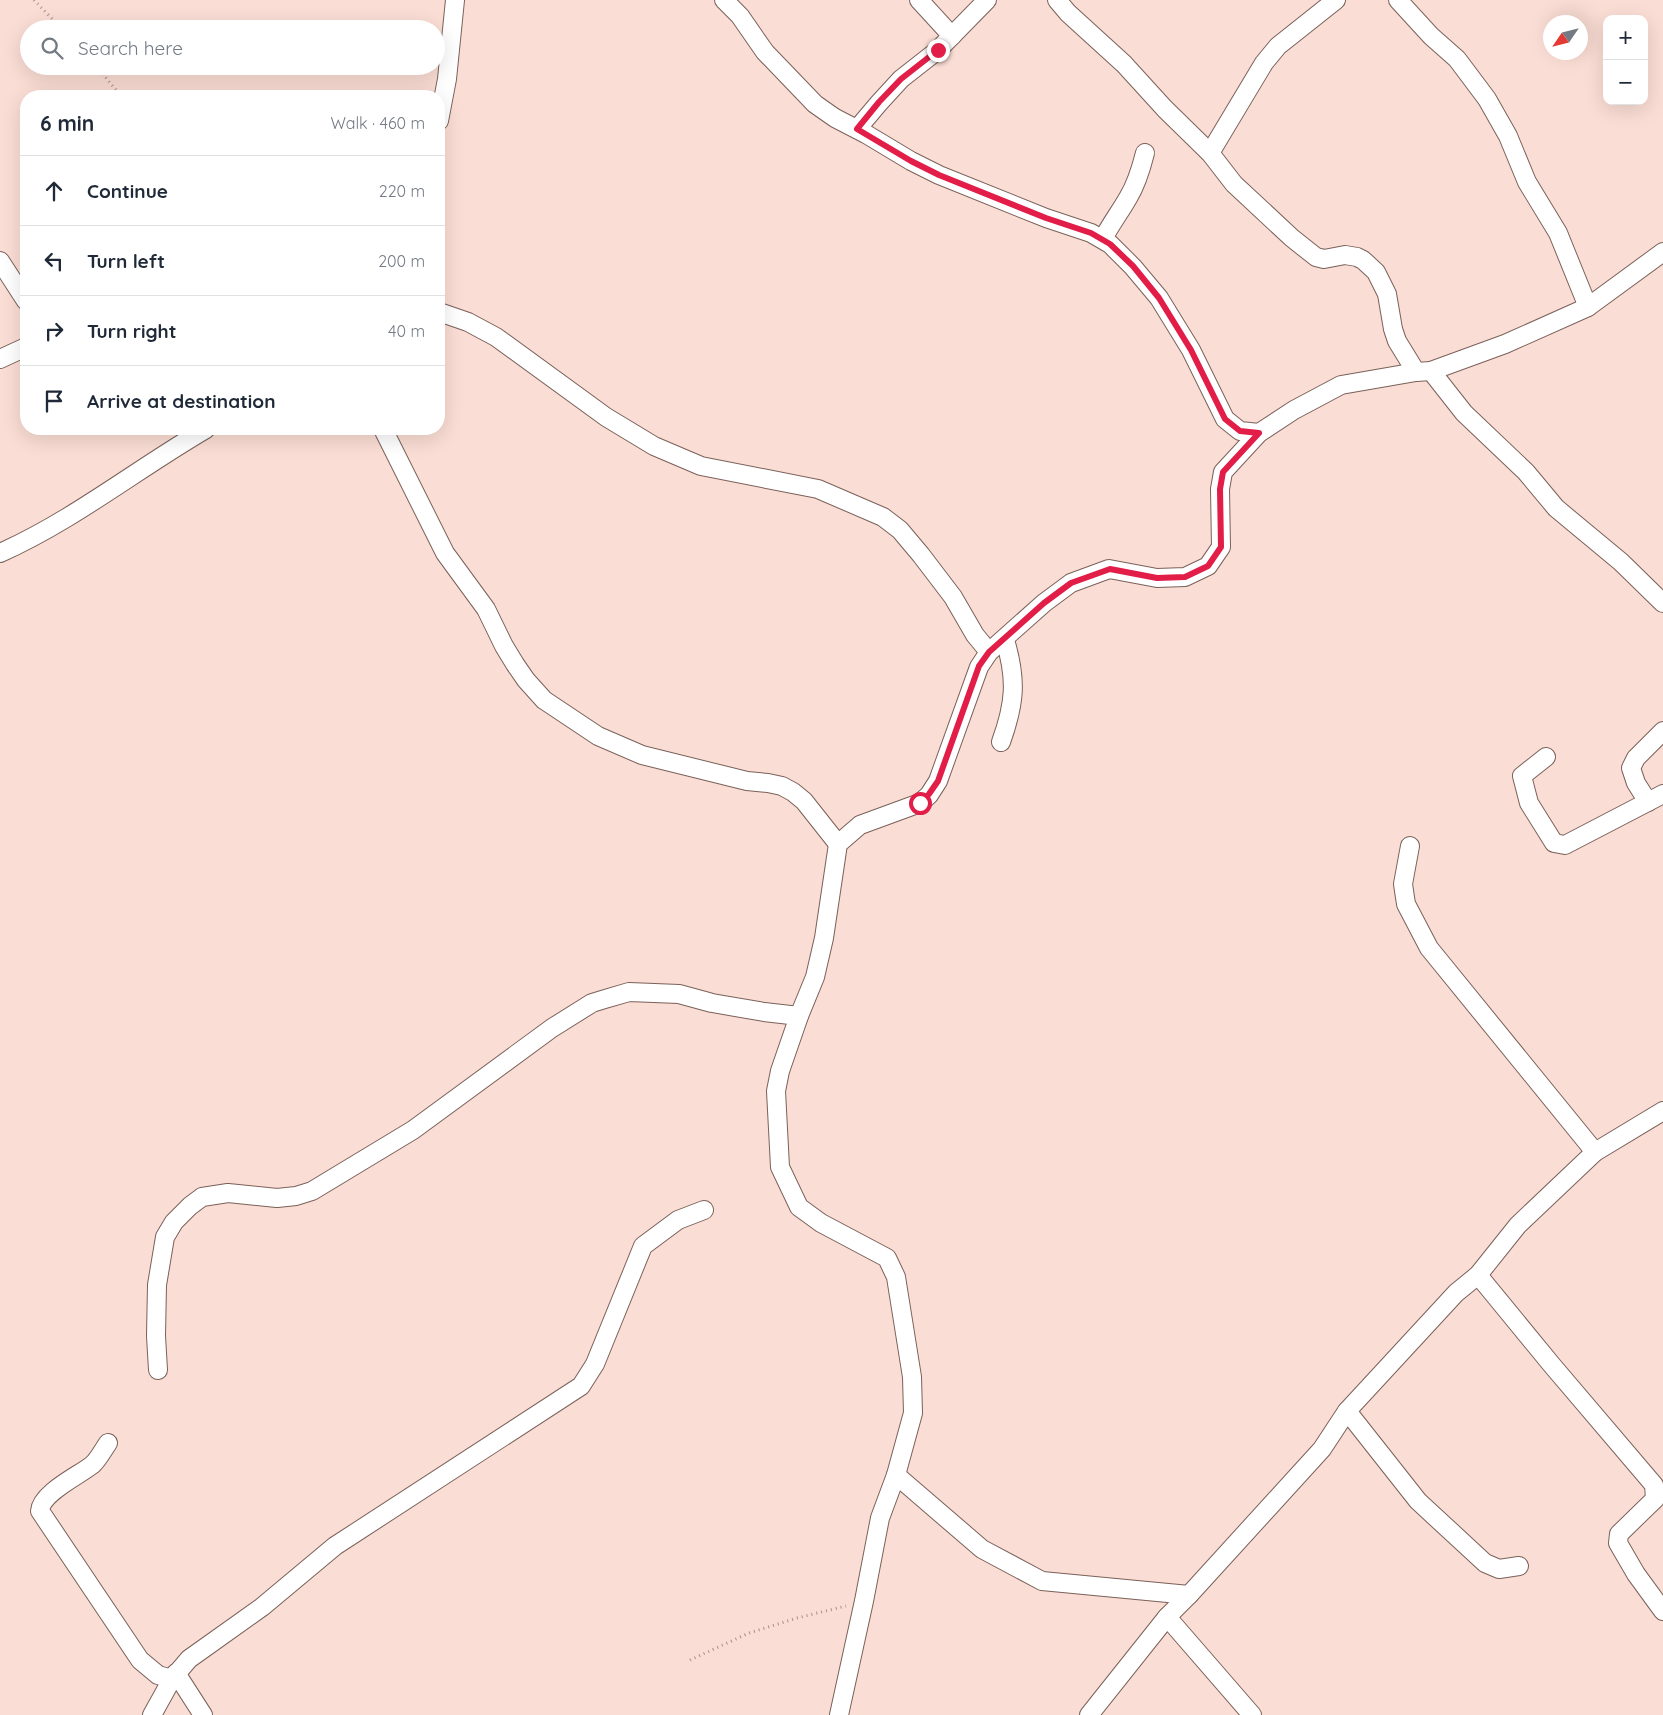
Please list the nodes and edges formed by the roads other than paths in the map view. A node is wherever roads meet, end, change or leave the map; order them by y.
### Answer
1 (454, 0) edge
2 (724, 0) edge
3 (920, 0) edge
4 (987, 0) edge
5 (1057, 0) edge
6 (1336, 0) edge
7 (1398, 0) edge
8 (952, 36) junction
9 (445, 93) edge
10 (857, 129) junction
11 (1145, 153) dead end
12 (1210, 153) junction
13 (1103, 239) junction
14 (1663, 252) edge
15 (0, 261) edge
16 (20, 292) edge
17 (1588, 306) junction
18 (445, 314) edge
19 (20, 350) edge
20 (0, 359) edge
21 (1423, 372) junction
22 (1259, 433) junction
23 (197, 435) edge
24 (386, 435) edge
25 (0, 553) edge
26 (1663, 603) edge
27 (1004, 640) junction
28 (989, 652) junction
29 (1663, 731) edge
30 (1001, 742) dead end
31 (1546, 757) dead end
32 (1656, 798) edge
33 (838, 844) junction
34 (1410, 846) dead end
35 (799, 1016) junction
36 (1663, 1111) edge
37 (1595, 1152) junction
38 (704, 1210) dead end
39 (1478, 1275) junction
40 (158, 1370) dead end
41 (1347, 1411) junction
42 (108, 1443) dead end
43 (896, 1474) junction
44 (1518, 1566) dead end
45 (1189, 1595) junction
46 (1663, 1611) edge
47 (1167, 1617) junction
48 (174, 1676) junction
49 (152, 1715) edge
50 (203, 1715) edge
51 (839, 1715) edge
52 (1089, 1715) edge
53 (1252, 1715) edge

1 - 9 street
2 - 10 street
3 - 8 street
4 - 8 street
5 - 12 street
6 - 12 street
7 - 17 street
8 - 10 street
10 - 13 street
11 - 13 street
12 - 21 street
13 - 22 street
14 - 17 street
15 - 16 street
17 - 21 street
18 - 28 street
19 - 20 street
21 - 22 street
21 - 26 street
22 - 27 street
23 - 25 street
24 - 33 street
27 - 28 street
27 - 30 street
28 - 33 street
29 - 32 street
31 - 32 street
33 - 35 street
34 - 37 street
35 - 40 street
35 - 43 street
36 - 37 street
37 - 39 street
38 - 48 street
39 - 41 street
39 - 46 street
41 - 44 street
41 - 45 street
42 - 48 street
43 - 45 street
43 - 51 street
45 - 47 street
47 - 52 street
47 - 53 street
48 - 49 street
48 - 50 street

